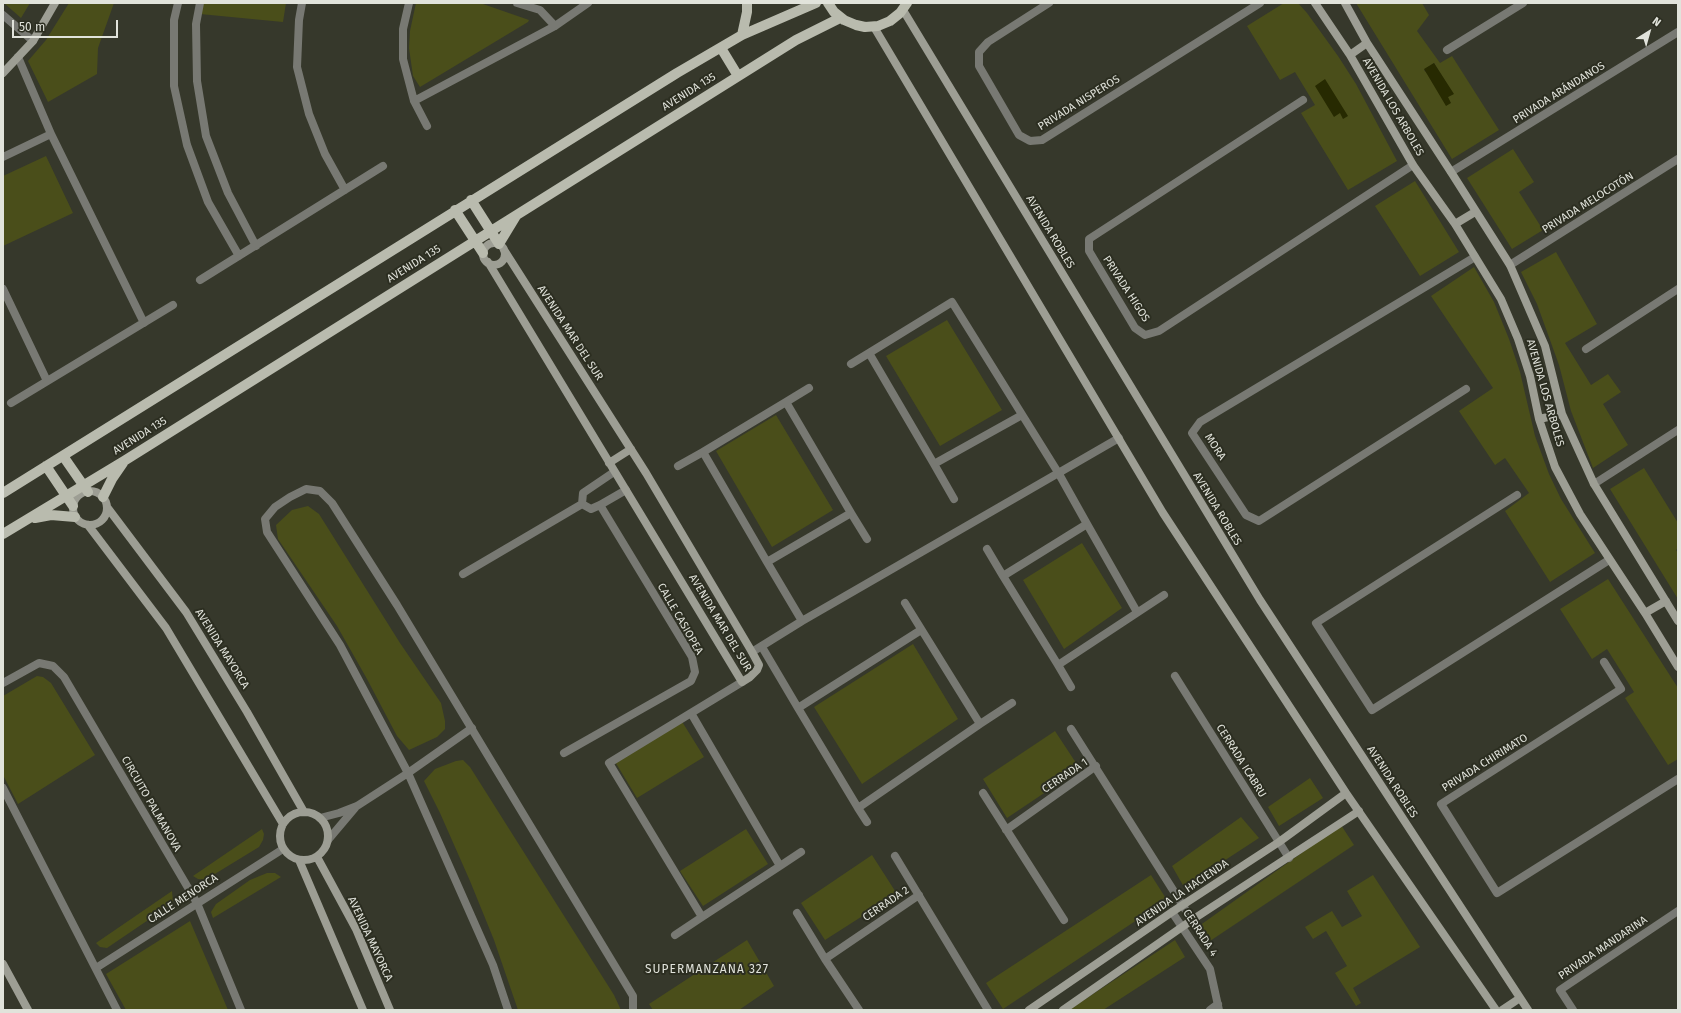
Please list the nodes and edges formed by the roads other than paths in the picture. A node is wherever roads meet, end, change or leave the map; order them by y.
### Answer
1 (55, 3) edge
2 (178, 3) edge
3 (200, 3) edge
4 (302, 3) edge
5 (409, 3) edge
6 (517, 3) edge
7 (588, 3) edge
8 (747, 3) edge
9 (816, 3) edge
10 (828, 3) edge
11 (1049, 3) edge
12 (1260, 3) edge
13 (1315, 3) edge
14 (1345, 3) edge
15 (1523, 3) edge
16 (905, 6) edge
17 (3, 15) edge
18 (840, 18) junction
19 (555, 26) junction
20 (874, 27) junction
21 (1678, 32) edge
22 (742, 35) junction
23 (33, 41) junction
24 (1367, 43) junction
25 (721, 48) junction
26 (1447, 50) dead end
27 (1350, 55) junction
28 (18, 57) junction
29 (3, 73) edge
30 (738, 76) junction
31 (1303, 100) dead end
32 (414, 101) junction
33 (427, 126) dead end
34 (52, 134) junction
35 (3, 157) edge
36 (1678, 159) edge
37 (1413, 165) junction
38 (383, 166) dead end
39 (1451, 172) junction
40 (345, 190) junction
41 (471, 200) junction
42 (455, 210) junction
43 (520, 212) junction
44 (1475, 212) junction
45 (1455, 224) junction
46 (490, 230) junction
47 (474, 240) junction
48 (256, 246) junction
49 (502, 247) junction
50 (453, 254) junction
51 (239, 256) junction
52 (1475, 257) junction
53 (485, 258) junction
54 (1510, 265) junction
55 (200, 280) dead end
56 (3, 289) edge
57 (1678, 289) edge
58 (173, 305) dead end
59 (144, 323) junction
60 (1586, 349) dead end
61 (868, 353) junction
62 (851, 364) dead end
63 (47, 381) junction
64 (809, 388) dead end
65 (1466, 389) dead end
66 (786, 402) junction
67 (11, 403) dead end
68 (1562, 414) junction
69 (1022, 415) junction
70 (1539, 419) junction
71 (1678, 430) edge
72 (1119, 438) junction
73 (631, 449) junction
74 (703, 452) junction
75 (63, 456) junction
76 (124, 460) junction
77 (609, 463) junction
78 (934, 464) junction
79 (46, 466) junction
80 (678, 466) dead end
81 (614, 472) junction
82 (1059, 474) junction
83 (1594, 484) junction
84 (86, 489) junction
85 (626, 490) junction
86 (3, 492) edge
87 (1517, 495) dead end
88 (66, 496) junction
89 (102, 497) junction
90 (954, 499) dead end
91 (582, 504) junction
92 (73, 506) junction
93 (600, 506) junction
94 (107, 507) junction
95 (851, 513) junction
96 (75, 517) junction
97 (27, 520) junction
98 (1087, 524) junction
99 (88, 526) junction
100 (3, 534) edge
101 (867, 539) dead end
102 (987, 550) dead end
103 (1609, 560) junction
104 (767, 562) junction
105 (463, 574) dead end
106 (1003, 576) junction
107 (1164, 595) dead end
108 (1666, 601) junction
109 (905, 603) dead end
110 (1137, 612) junction
111 (1645, 613) junction
112 (802, 621) junction
113 (1678, 621) edge
114 (921, 630) junction
115 (762, 647) junction
116 (752, 652) junction
117 (1604, 662) dead end
118 (1058, 665) junction
119 (1678, 667) edge
120 (1175, 676) dead end
121 (742, 682) junction
122 (3, 683) edge
123 (1071, 687) dead end
124 (1012, 703) dead end
125 (798, 708) junction
126 (690, 713) junction
127 (980, 724) junction
128 (472, 728) junction
129 (1071, 729) dead end
130 (564, 753) dead end
131 (1096, 766) junction
132 (408, 773) junction
133 (1678, 779) edge
134 (3, 788) edge
135 (1346, 792) junction
136 (983, 793) dead end
137 (357, 806) junction
138 (858, 808) junction
139 (1359, 811) junction
140 (304, 812) junction
141 (320, 818) junction
142 (867, 822) dead end
143 (283, 824) junction
144 (1006, 830) junction
145 (328, 840) junction
146 (1279, 842) junction
147 (283, 849) junction
148 (801, 852) dead end
149 (895, 856) dead end
150 (317, 857) junction
151 (1289, 858) junction
152 (298, 860) junction
153 (780, 866) junction
154 (920, 895) junction
155 (196, 903) junction
156 (1181, 906) junction
157 (1172, 912) junction
158 (1678, 912) edge
159 (797, 913) dead end
160 (702, 918) junction
161 (1064, 920) dead end
162 (1192, 920) junction
163 (1182, 927) junction
164 (675, 935) dead end
165 (825, 959) junction
166 (3, 964) edge
167 (96, 968) junction
168 (1520, 998) junction
169 (1219, 1007) edge
170 (28, 1010) edge
171 (117, 1010) edge
172 (241, 1010) edge
173 (363, 1010) edge
174 (390, 1010) edge
175 (508, 1010) edge
176 (633, 1010) edge
177 (859, 1010) edge
178 (988, 1010) edge
179 (1029, 1010) edge
180 (1063, 1010) edge
181 (1210, 1010) edge
182 (1496, 1010) edge
183 (1502, 1010) edge
184 (1528, 1010) edge
185 (1573, 1010) edge

1 - 23 street
2 - 51 street
3 - 48 street
4 - 40 street
5 - 32 street
6 - 19 street
7 - 19 street
8 - 22 main road
9 - 22 main road, AVENIDA 135
10 - 18 main road
11 - 12 street, PRIVADA NISPEROS
13 - 27 street, AVENIDA LOS ARBOLES
14 - 24 street, AVENIDA LOS ARBOLES
15 - 26 street
16 - 20 main road
16 - 168 street, AVENIDA ROBLES
17 - 23 street
18 - 20 main road
18 - 30 main road, AVENIDA 135
19 - 32 street
20 - 72 street
21 - 39 street, PRIVADA ARÁNDANOS
22 - 25 main road, AVENIDA 135
23 - 28 street
24 - 27 street
24 - 39 street, AVENIDA LOS ARBOLES
25 - 30 main road
25 - 41 main road, AVENIDA 135
27 - 37 street, AVENIDA LOS ARBOLES
28 - 29 street
28 - 34 street
30 - 43 main road, AVENIDA 135
31 - 37 street, PRIVADA HIGOS
32 - 33 street
34 - 35 street
34 - 59 street
36 - 54 street, PRIVADA MELOCOTÓN
37 - 45 street, AVENIDA LOS ARBOLES
38 - 40 street
39 - 44 street, AVENIDA LOS ARBOLES
40 - 48 street
41 - 42 main road, AVENIDA 135
41 - 46 main road
42 - 47 main road
42 - 75 main road, AVENIDA 135
43 - 46 main road, AVENIDA 135
43 - 49 main road
44 - 45 street
44 - 54 street, AVENIDA LOS ARBOLES
45 - 52 street, AVENIDA LOS ARBOLES
46 - 47 main road, AVENIDA 135
46 - 49 main road
47 - 50 main road, AVENIDA 135
47 - 53 main road
48 - 51 street
49 - 53 street
49 - 53 street
49 - 73 street, AVENIDA MAR DEL SUR
50 - 53 main road
50 - 76 main road, AVENIDA 135
51 - 55 street
52 - 65 street, MORA
52 - 70 street, AVENIDA LOS ARBOLES
53 - 77 street, AVENIDA MAR DEL SUR
54 - 68 street, AVENIDA LOS ARBOLES
56 - 63 street
57 - 60 street
58 - 59 street
59 - 63 street
61 - 62 street
61 - 69 street
61 - 78 street
63 - 67 street
64 - 66 street
66 - 74 street
66 - 95 street
68 - 70 street
68 - 83 street, AVENIDA LOS ARBOLES
69 - 78 street
69 - 82 street
70 - 103 street, AVENIDA LOS ARBOLES
71 - 83 street
72 - 82 street
72 - 135 street
73 - 77 street
73 - 116 street, AVENIDA MAR DEL SUR
74 - 80 street
74 - 104 street
75 - 79 main road, AVENIDA 135
75 - 84 main road
76 - 84 main road, AVENIDA 135
76 - 89 main road
77 - 81 street, AVENIDA MAR DEL SUR
78 - 90 street
79 - 86 main road, AVENIDA 135
79 - 88 main road
81 - 85 street, AVENIDA MAR DEL SUR
81 - 91 street
82 - 98 street
82 - 112 street
83 - 108 street, AVENIDA LOS ARBOLES
84 - 88 main road, AVENIDA 135
84 - 89 street
84 - 92 street
85 - 93 street
85 - 121 street, AVENIDA MAR DEL SUR
87 - 103 street
88 - 92 main road
88 - 97 main road, AVENIDA 135
89 - 94 street
91 - 93 street
91 - 105 street
92 - 96 street
93 - 130 street, CALLE CASIOPEA
94 - 99 street
94 - 140 street, AVENIDA MAYORCA
95 - 101 street
95 - 104 street
96 - 97 main road
96 - 99 street
97 - 100 main road, AVENIDA 135
98 - 106 street
98 - 110 street
99 - 143 street
102 - 106 street
103 - 111 street, AVENIDA LOS ARBOLES
104 - 112 street
106 - 118 street
107 - 110 street
108 - 111 street
108 - 113 street, AVENIDA LOS ARBOLES
109 - 114 street
110 - 118 street
111 - 119 street, AVENIDA LOS ARBOLES
112 - 115 street
114 - 125 street
114 - 127 street
115 - 116 street
115 - 125 street
116 - 121 street, AVENIDA MAR DEL SUR
117 - 133 street, PRIVADA CHIRIMATO
118 - 123 street
120 - 146 street, CERRADA ICABRU
121 - 126 street
122 - 155 street, CIRCUITO PALMANOVA
124 - 127 street
125 - 138 street
126 - 153 street
126 - 160 street
127 - 138 street
128 - 132 street
128 - 132 street
128 - 176 street
129 - 131 street
131 - 144 street, CERRADA 1
131 - 156 street, CERRADA 1
132 - 137 street
132 - 175 street
134 - 167 street
135 - 139 street
135 - 146 street, AVENIDA LA HACIENDA
136 - 144 street
137 - 141 street
137 - 145 street
138 - 142 street
139 - 151 street
139 - 182 street
140 - 141 street
140 - 143 street
141 - 145 street
143 - 147 street
144 - 161 street
145 - 150 street
146 - 151 street, CERRADA ICABRU
146 - 156 street, AVENIDA LA HACIENDA
147 - 152 street
147 - 155 street, CALLE MENORCA
148 - 153 street
149 - 154 street
150 - 152 street
150 - 174 street, AVENIDA MAYORCA
151 - 162 street
152 - 173 street
153 - 160 street
154 - 165 street, CERRADA 2
154 - 178 street, CERRADA 2
155 - 167 street, CALLE MENORCA
155 - 172 street, CIRCUITO PALMANOVA
156 - 157 street, AVENIDA LA HACIENDA
156 - 162 street, CERRADA 1
157 - 163 street, CERRADA 4
157 - 179 street, AVENIDA LA HACIENDA
158 - 185 street, PRIVADA MANDARINA
159 - 165 street
160 - 164 street
162 - 163 street
163 - 169 street, CERRADA 4
163 - 180 street
165 - 177 street
166 - 170 street
167 - 171 street
168 - 183 street
168 - 184 street, AVENIDA ROBLES
169 - 181 street, CERRADA 4

